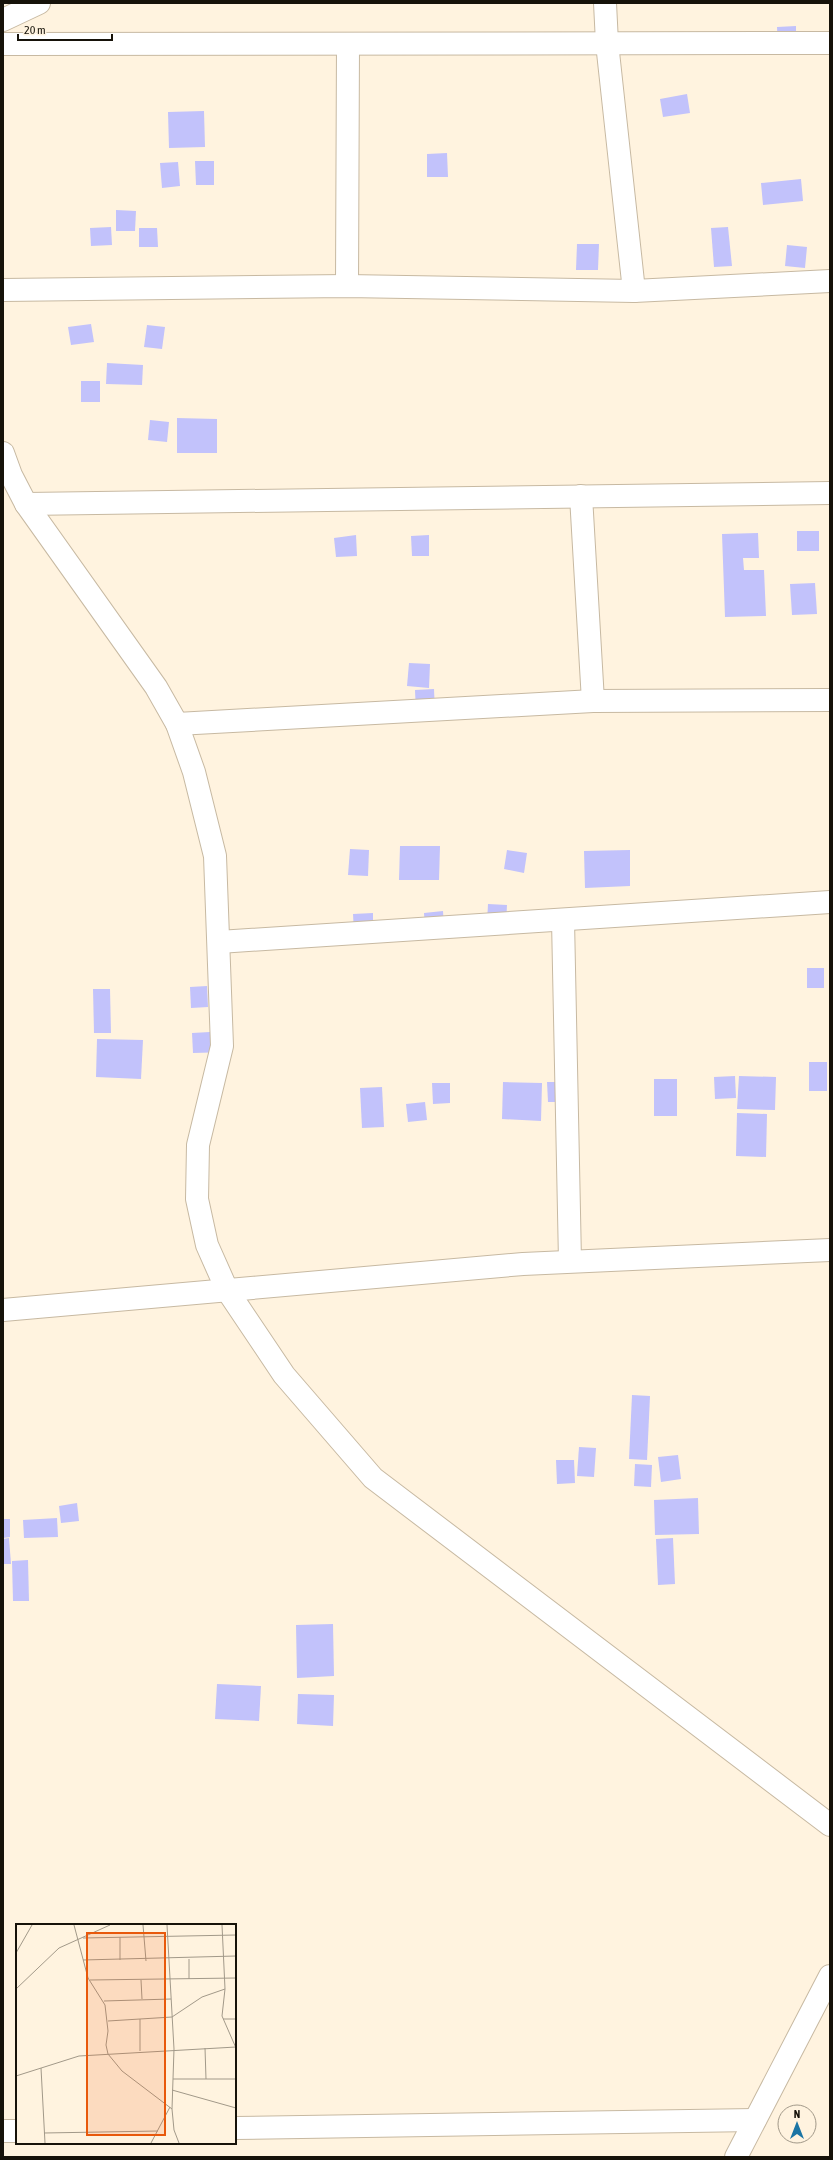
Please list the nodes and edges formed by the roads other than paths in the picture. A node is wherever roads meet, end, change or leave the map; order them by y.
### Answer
1 (39, 3) edge
2 (605, 3) edge
3 (3, 20) edge
4 (607, 42) junction
5 (830, 43) edge
6 (3, 44) edge
7 (348, 44) junction
8 (830, 281) edge
9 (347, 286) junction
10 (3, 290) edge
11 (634, 291) junction
12 (3, 452) edge
13 (830, 493) edge
14 (581, 496) junction
15 (26, 504) junction
16 (830, 700) edge
17 (593, 701) junction
18 (177, 724) junction
19 (830, 902) edge
20 (563, 920) junction
21 (219, 942) junction
22 (830, 1250) edge
23 (570, 1262) junction
24 (227, 1290) junction
25 (3, 1310) edge
26 (830, 1826) edge
27 (830, 1976) edge
28 (755, 2120) junction
29 (236, 2128) edge
30 (3, 2131) edge
31 (16, 2131) edge
32 (736, 2157) edge

1 - 3 street
2 - 4 street
4 - 5 street
4 - 7 street
4 - 11 street
6 - 7 street
7 - 9 street
8 - 11 street
9 - 10 street
9 - 11 street
12 - 15 street
13 - 14 street
14 - 15 street
14 - 17 street
15 - 18 street
16 - 17 street
17 - 18 street
18 - 21 street
19 - 20 street
20 - 21 street
20 - 23 street
21 - 24 street
22 - 23 street
23 - 24 street
24 - 25 street
24 - 26 street
27 - 28 street
28 - 29 street
28 - 32 street
30 - 31 street

